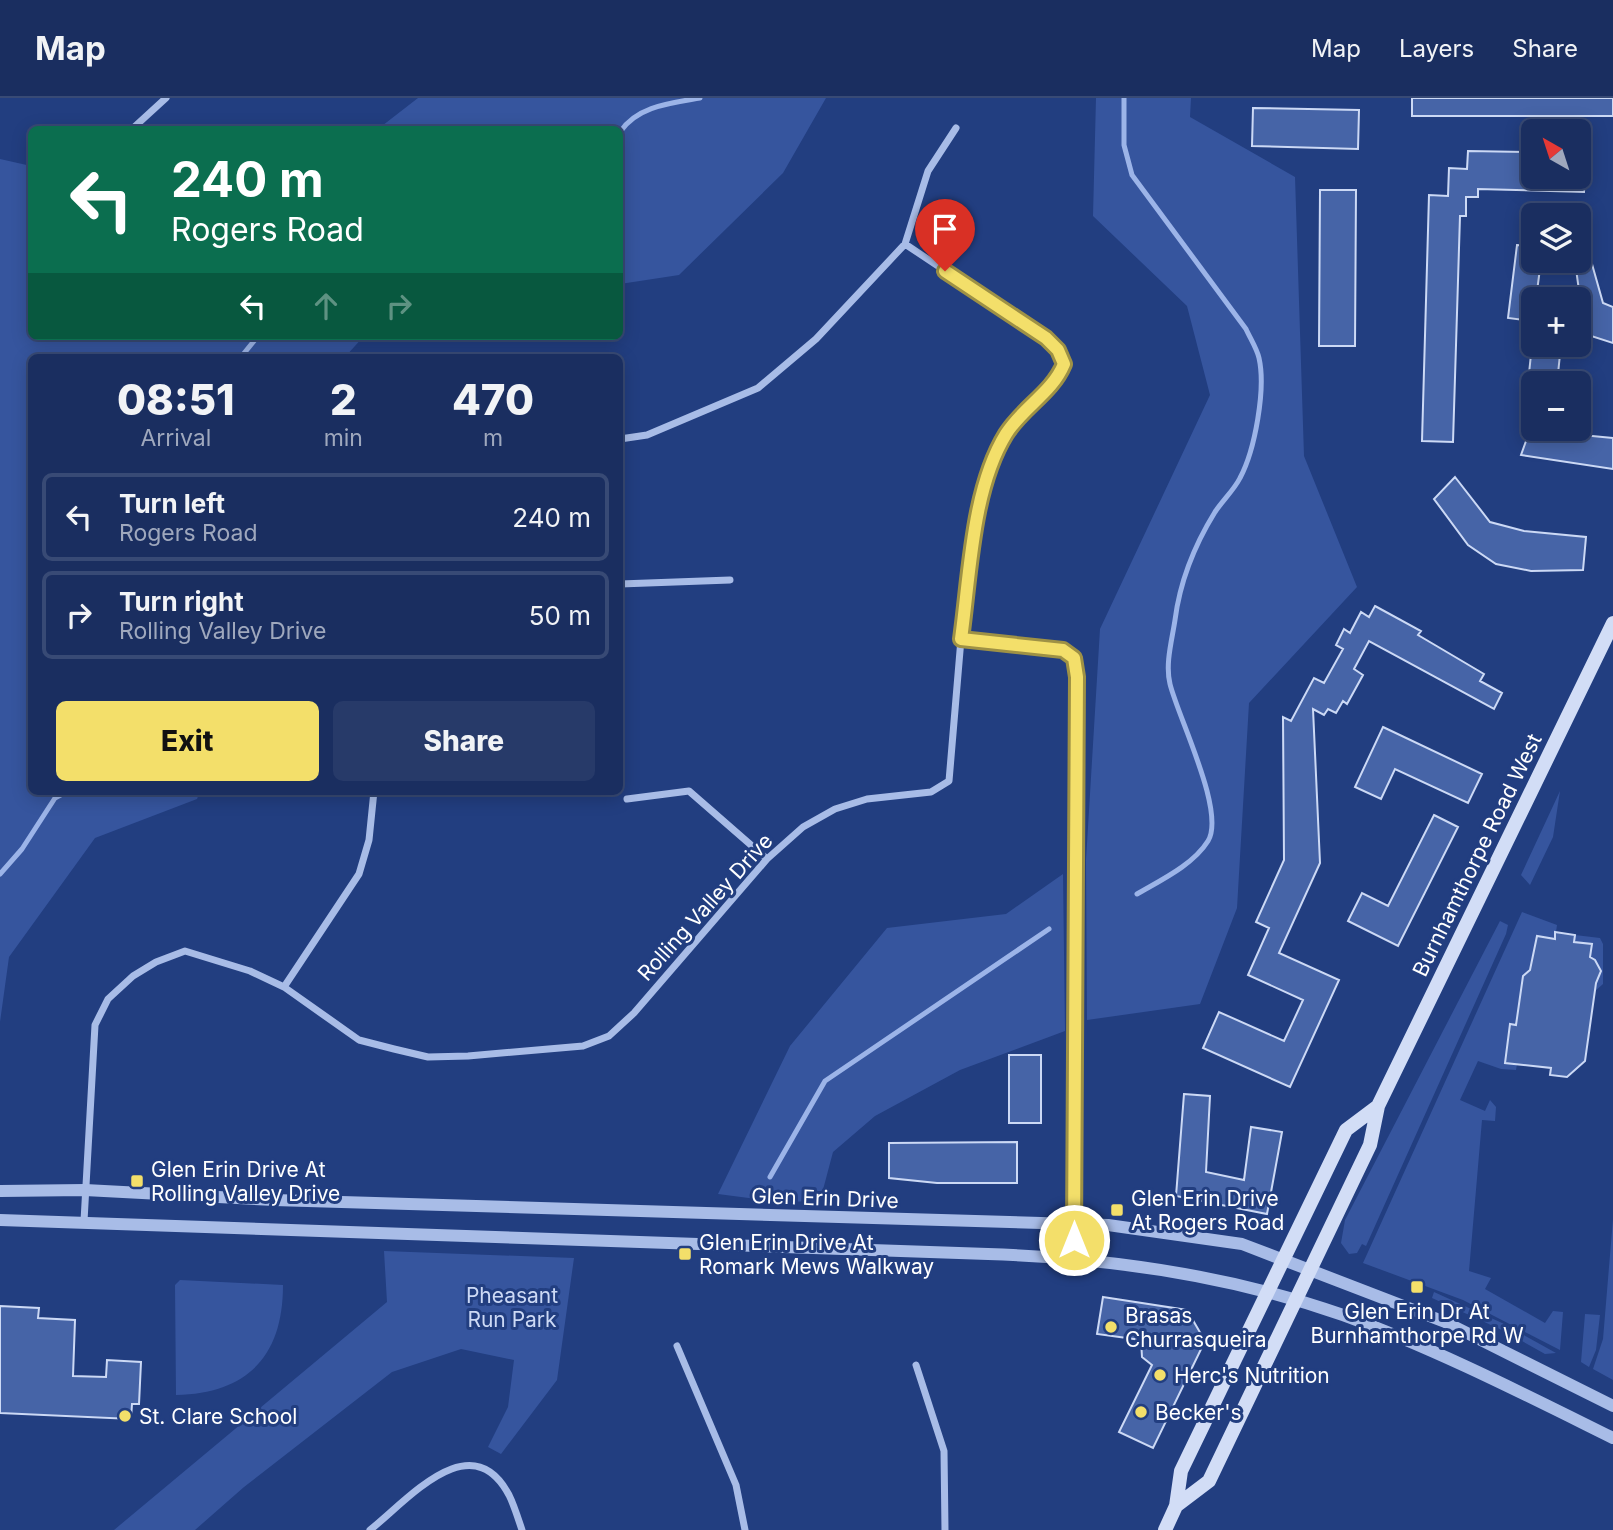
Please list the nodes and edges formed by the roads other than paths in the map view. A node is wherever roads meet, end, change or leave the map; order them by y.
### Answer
1 (166, 98) edge
2 (135, 126) edge
3 (956, 128) dead end
4 (905, 244) junction
5 (623, 439) edge
6 (730, 580) dead end
7 (623, 584) edge
8 (1611, 627) edge
9 (961, 639) junction
10 (374, 795) edge
11 (627, 799) dead end
12 (767, 859) junction
13 (284, 988) junction
14 (1378, 1106) junction
15 (85, 1190) junction
16 (0, 1191) edge
17 (0, 1220) edge
18 (84, 1221) junction
19 (1074, 1222) junction
20 (1074, 1258) junction
21 (1283, 1259) junction
22 (1309, 1269) junction
23 (1266, 1294) junction
24 (1294, 1302) junction
25 (677, 1346) dead end
26 (916, 1365) dead end
27 (1613, 1405) edge
28 (1613, 1438) edge
29 (1176, 1506) junction
30 (370, 1530) edge
31 (522, 1530) edge
32 (745, 1530) edge
33 (945, 1530) edge
34 (1165, 1530) edge

1 - 2 street
3 - 4 street
4 - 5 street
4 - 9 street, Rolling Valley Drive
6 - 7 street
8 - 14 main road, Burnhamthorpe Road West
9 - 12 street, Rolling Valley Drive
9 - 19 street
10 - 13 street
11 - 12 street
12 - 13 street, Rolling Valley Drive
13 - 15 street, Rolling Valley Drive
14 - 21 main road, Burnhamthorpe Road West
14 - 22 main road, Burnhamthorpe Road West
15 - 16 street, Glen Erin Drive
15 - 18 street, Rolling Valley Drive
15 - 19 street, Glen Erin Drive
17 - 18 street
18 - 20 street
19 - 20 street
19 - 21 street, Glen Erin Drive
20 - 23 street
21 - 22 street, Glen Erin Drive
21 - 23 main road, Burnhamthorpe Road West
22 - 24 main road, Burnhamthorpe Road West
22 - 27 street, Glen Erin Drive
23 - 24 street
23 - 29 main road, Burnhamthorpe Road West
24 - 28 street
24 - 29 main road, Burnhamthorpe Road West
25 - 32 street
26 - 33 street
29 - 34 main road, Burnhamthorpe Road West
30 - 31 street

